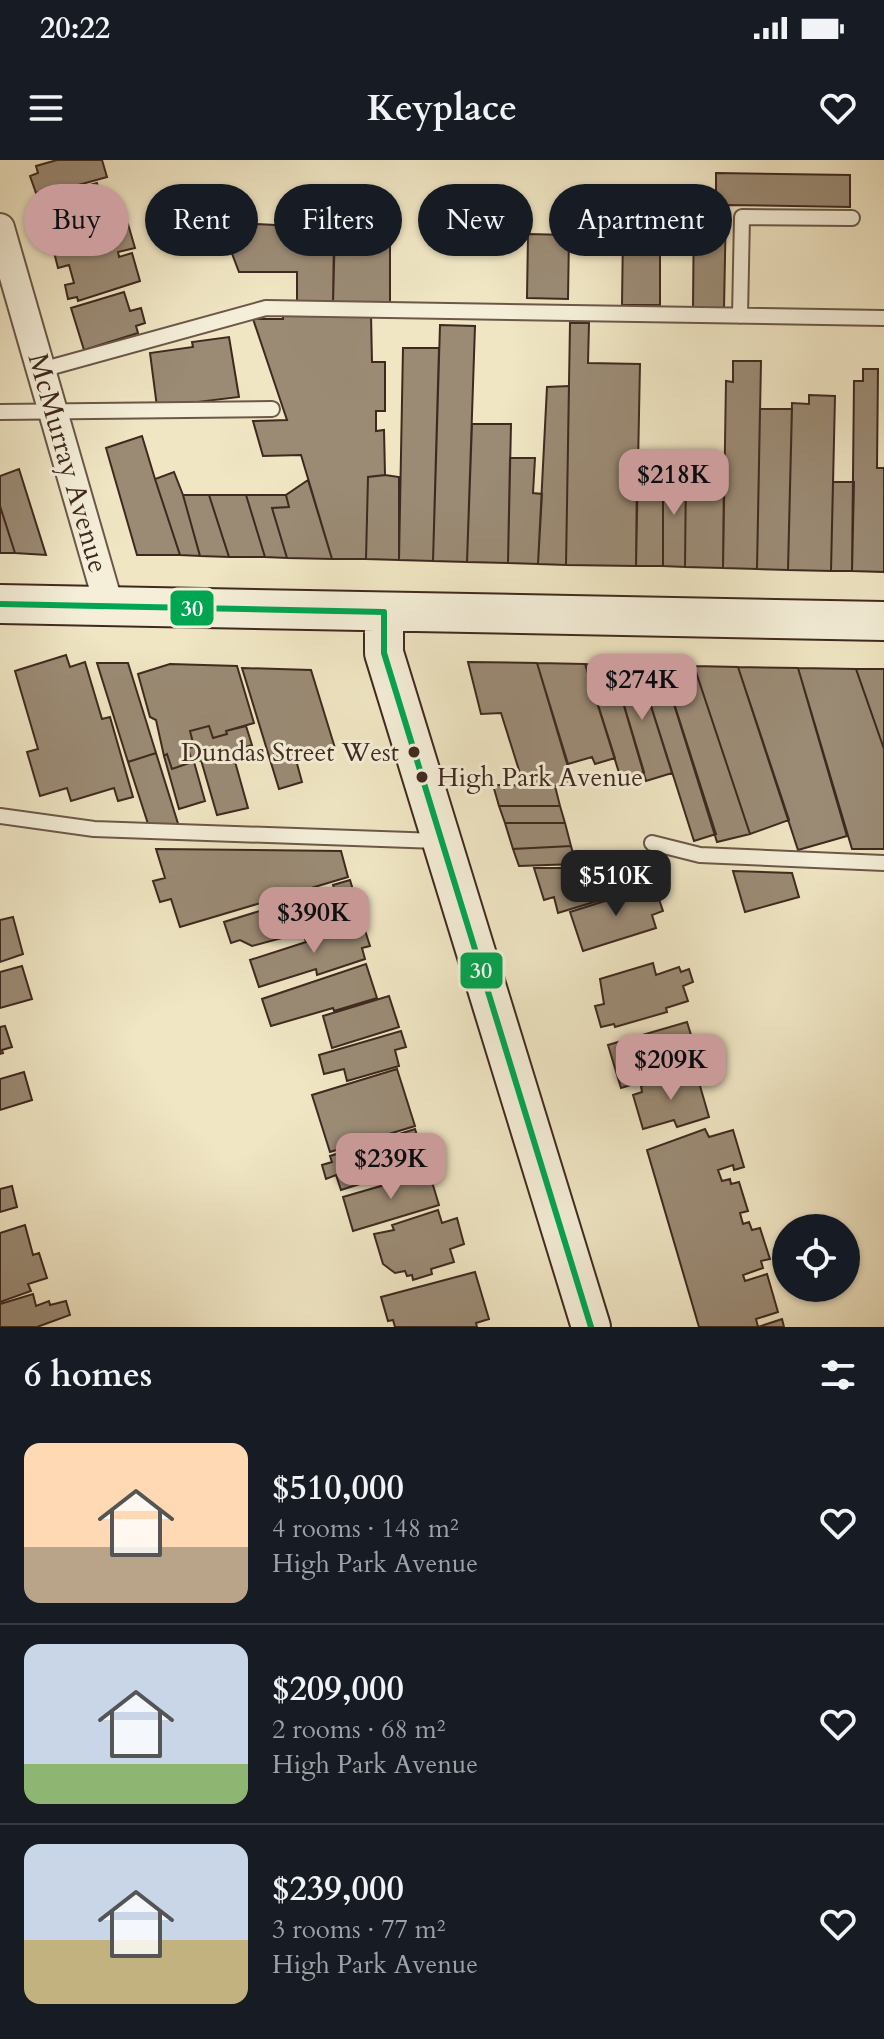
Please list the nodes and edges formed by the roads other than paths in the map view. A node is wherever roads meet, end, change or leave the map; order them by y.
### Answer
1 (852, 218) dead end
2 (0, 228) edge
3 (740, 316) junction
4 (884, 318) edge
5 (41, 370) junction
6 (272, 409) dead end
7 (0, 412) edge
8 (55, 413) junction
9 (0, 604) edge
10 (109, 606) junction
11 (384, 612) junction
12 (884, 621) edge
13 (0, 816) edge
14 (442, 841) junction
15 (652, 843) dead end
16 (884, 863) edge
17 (591, 1327) edge

1 - 3 lane
2 - 5 street, McMurray Avenue
3 - 4 lane
3 - 5 lane
5 - 8 street, McMurray Avenue
6 - 8 lane
7 - 8 lane
8 - 10 street, McMurray Avenue
9 - 10 main road
10 - 11 main road
11 - 12 main road
11 - 14 main road
13 - 14 lane
14 - 17 main road
15 - 16 lane

